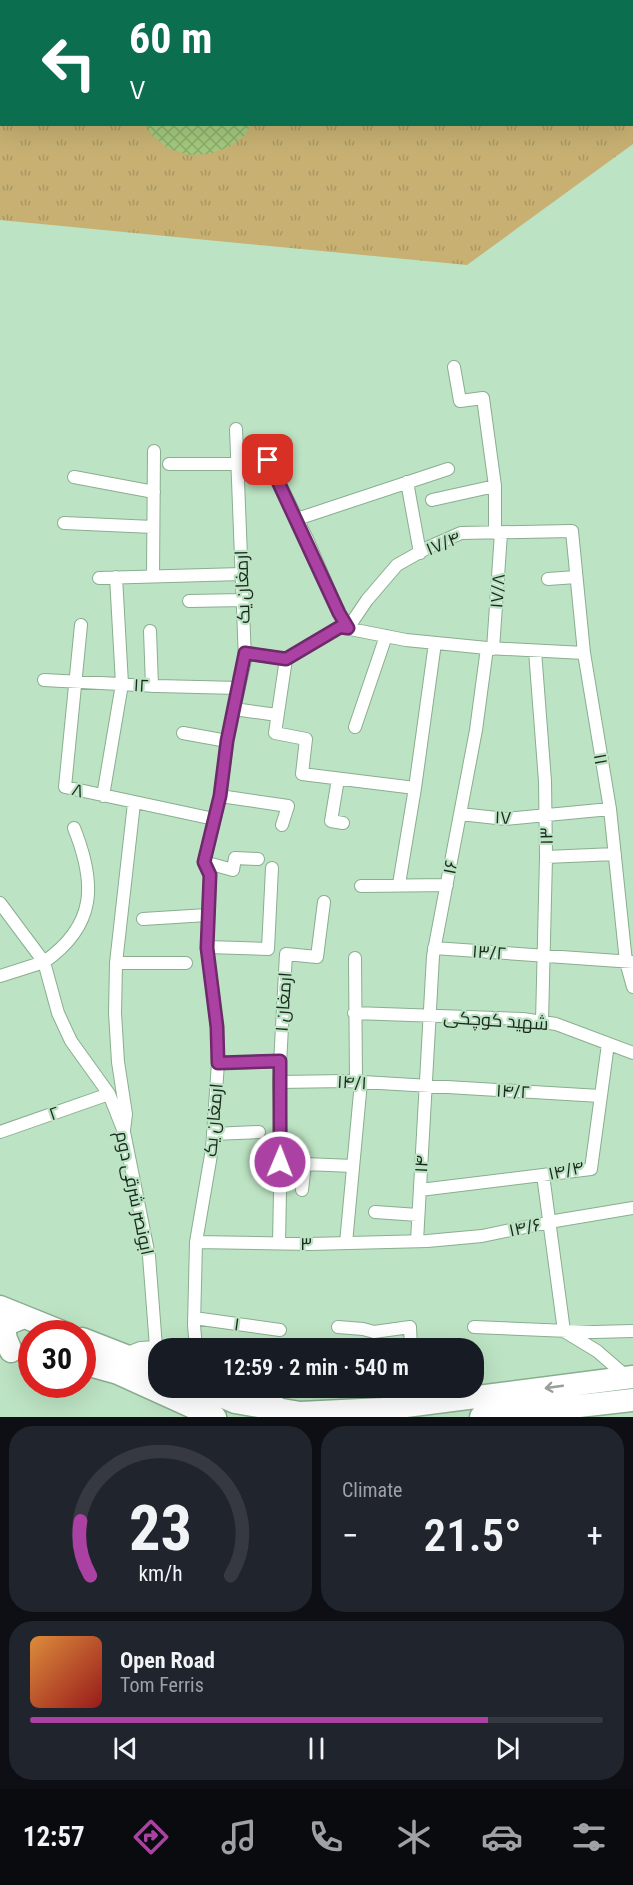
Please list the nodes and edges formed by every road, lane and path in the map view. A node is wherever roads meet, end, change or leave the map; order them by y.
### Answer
1 (454, 367) dead end
2 (236, 429) dead end
3 (154, 451) dead end
4 (268, 460) dead end
5 (169, 464) dead end
6 (238, 464) junction
7 (448, 469) dead end
8 (74, 477) dead end
9 (407, 482) junction
10 (495, 486) junction
11 (154, 492) junction
12 (432, 500) dead end
13 (297, 519) junction
14 (64, 523) dead end
15 (153, 527) junction
16 (572, 531) joint
17 (498, 533) junction
18 (420, 553) junction
19 (242, 574) junction
20 (153, 576) junction
21 (116, 577) junction
22 (576, 577) junction
23 (99, 578) dead end
24 (548, 579) dead end
25 (243, 600) junction
26 (189, 601) dead end
27 (81, 625) dead end
28 (344, 627) junction
29 (150, 631) dead end
30 (386, 636) junction
31 (435, 643) junction
32 (490, 648) junction
33 (535, 651) junction
34 (245, 653) junction
35 (584, 653) junction
36 (286, 659) junction
37 (44, 680) dead end
38 (75, 682) junction
39 (122, 684) junction
40 (152, 686) junction
41 (239, 688) junction
42 (234, 709) junction
43 (277, 715) junction
44 (355, 727) dead end
45 (183, 733) dead end
46 (227, 741) junction
47 (338, 779) junction
48 (415, 788) junction
49 (103, 796) junction
50 (220, 796) junction
51 (134, 803) junction
52 (610, 810) junction
53 (460, 814) junction
54 (545, 815) junction
55 (214, 819) junction
56 (343, 823) dead end
57 (282, 825) dead end
58 (74, 828) dead end
59 (615, 854) junction
60 (546, 857) junction
61 (258, 859) dead end
62 (204, 862) junction
63 (272, 868) dead end
64 (399, 884) junction
65 (447, 885) junction
66 (361, 886) dead end
67 (0, 903) edge
68 (324, 903) dead end
69 (207, 915) junction
70 (143, 919) dead end
71 (628, 930) edge
72 (207, 948) junction
73 (434, 948) junction
74 (544, 956) junction
75 (355, 958) dead end
76 (44, 962) junction
77 (629, 962) edge
78 (116, 963) junction
79 (186, 963) dead end
80 (0, 975) edge
81 (633, 987) edge
82 (354, 1013) junction
83 (429, 1016) junction
84 (542, 1022) junction
85 (608, 1044) junction
86 (633, 1053) edge
87 (280, 1061) junction
88 (218, 1063) junction
89 (279, 1082) junction
90 (359, 1082) junction
91 (425, 1086) junction
92 (109, 1095) junction
93 (600, 1096) junction
94 (0, 1132) edge
95 (124, 1132) junction
96 (259, 1132) dead end
97 (213, 1134) junction
98 (280, 1162) junction
99 (305, 1164) junction
100 (353, 1166) junction
101 (543, 1175) junction
102 (302, 1190) dead end
103 (420, 1190) junction
104 (633, 1208) edge
105 (375, 1212) dead end
106 (418, 1215) junction
107 (549, 1221) junction
108 (417, 1241) junction
109 (196, 1242) junction
110 (279, 1243) junction
111 (346, 1243) junction
112 (0, 1307) edge
113 (24, 1317) junction
114 (194, 1318) junction
115 (32, 1320) edge
116 (338, 1327) dead end
117 (474, 1327) dead end
118 (280, 1330) dead end
119 (564, 1331) junction
120 (633, 1331) edge
121 (195, 1338) edge
122 (411, 1338) edge
123 (96, 1344) edge
124 (14, 1351) edge
125 (125, 1354) junction
126 (148, 1364) edge
127 (96, 1367) edge
128 (630, 1377) edge
129 (586, 1383) junction
130 (484, 1391) edge
131 (227, 1398) edge
132 (409, 1398) edge
133 (276, 1399) edge
134 (633, 1400) edge
135 (578, 1410) edge
136 (215, 1417) edge
137 (481, 1417) edge

1 - 10 street, ۱۷/۸
2 - 6 street, ارمغان یک
3 - 11 street
4 - 13 street
5 - 6 street
6 - 19 street, ارمغان یک
7 - 9 street
8 - 11 street
9 - 13 street
9 - 18 street
10 - 12 street
10 - 17 street, ۱۷/۸
11 - 15 street
13 - 28 street
14 - 15 street
15 - 20 street
16 - 17 street, ۱۷/۴
16 - 22 street, ۱۱
17 - 18 street, ۱۷/۴
17 - 32 street, ۱۷/۸
18 - 28 street, ۱۷/۴
19 - 20 street
19 - 25 street, ارمغان یک
20 - 21 street
21 - 23 street
21 - 39 street
22 - 24 street
22 - 35 street, ۱۱
25 - 26 street
25 - 34 street, ارمغان یک
27 - 38 street, ۸
28 - 30 street
28 - 36 street
29 - 40 street
30 - 31 street
30 - 44 street
31 - 32 street
31 - 48 street
32 - 33 street
32 - 53 street, ۱۶
33 - 35 street
33 - 54 street, ۱۳
34 - 36 street
34 - 41 street, ارمغان یک
35 - 52 street, ۱۱
36 - 43 street
37 - 38 street, ۱۲
38 - 39 street, ۱۲
38 - 49 street, ۸
39 - 40 street, ۱۲
39 - 49 street
40 - 41 street, ۱۲
41 - 42 street, ارمغان یک
42 - 43 street
42 - 46 street, ارمغان یک
43 - 47 street
45 - 46 street
46 - 50 street, ارمغان یک
47 - 48 street
47 - 56 street
48 - 64 street
49 - 51 street, ۸
50 - 55 street, ارمغان یک
50 - 57 street
51 - 55 street, ۸
51 - 78 street
52 - 54 street, ۱۷
52 - 59 street, ۱۱
53 - 54 street, ۱۷
53 - 65 street, ۱۶
54 - 60 street, ۱۳
55 - 62 street, ارمغان یک
58 - 76 street
59 - 60 street
59 - 71 street, ۱۱
60 - 74 street, ۱۳
61 - 62 street
62 - 69 street, ارمغان یک
63 - 72 street
64 - 65 street
64 - 66 street
65 - 73 street, ۱۶
67 - 76 street
68 - 87 street, ارمغان ۱
69 - 70 street
69 - 72 street, ارمغان یک
71 - 77 street, ۱۱
72 - 88 street, ارمغان یک
73 - 74 street, ۱۳/۲
73 - 83 street, ۱۶
74 - 77 street, ۱۳/۲
74 - 84 street, ۱۳
75 - 82 street
76 - 80 street
76 - 92 street, ابونصر شرقی دوم
77 - 81 street, ۱۱
78 - 79 street
78 - 95 street
82 - 83 street, شهید کوچکی
82 - 90 street
83 - 84 street, شهید کوچکی
83 - 91 street, ۱۶
84 - 85 street, شهید کوچکی
85 - 86 street, شهید کوچکی
85 - 93 street, ۱۴/۴
87 - 88 street
87 - 89 street, ارمغان ۱
88 - 97 street, ارمغان یک
89 - 90 street, ۱۴/۱
89 - 98 street, ارمغان ۱
90 - 91 street, ۱۴/۱
90 - 100 street
91 - 93 street, ۱۴/۲
91 - 103 street, ۱۴
92 - 94 street, ۲
92 - 95 street, ابونصر شرقی دوم
93 - 101 street, ۱۴/۴
95 - 125 street, ابونصر شرقی دوم
96 - 97 street
97 - 109 street, ارمغان یک
98 - 99 street
98 - 110 street, ارمغان ۱
99 - 100 street
99 - 102 street
100 - 111 street
101 - 103 street, ۱۴/۴
101 - 107 street
103 - 106 street, ۱۴
104 - 107 street, ۱۴/۶
105 - 106 street
106 - 108 street, ۱۴
107 - 108 street, ۱۴/۶
107 - 119 street
108 - 111 street, ۳
109 - 110 street, ۳
109 - 114 street, ارمغان یک
110 - 111 street, ۳
112 - 113 highway
113 - 115 highway
113 - 124 highway
114 - 118 street, ۱
114 - 121 street, ارمغان یک
116 - 122 street
117 - 119 street
119 - 120 street
119 - 128 street
123 - 125 highway
125 - 126 highway
127 - 136 highway
128 - 129 highway
129 -> 130 highway
129 - 135 highway
131 - 133 highway
132 - 133 highway
134 - 135 highway
135 - 137 highway

